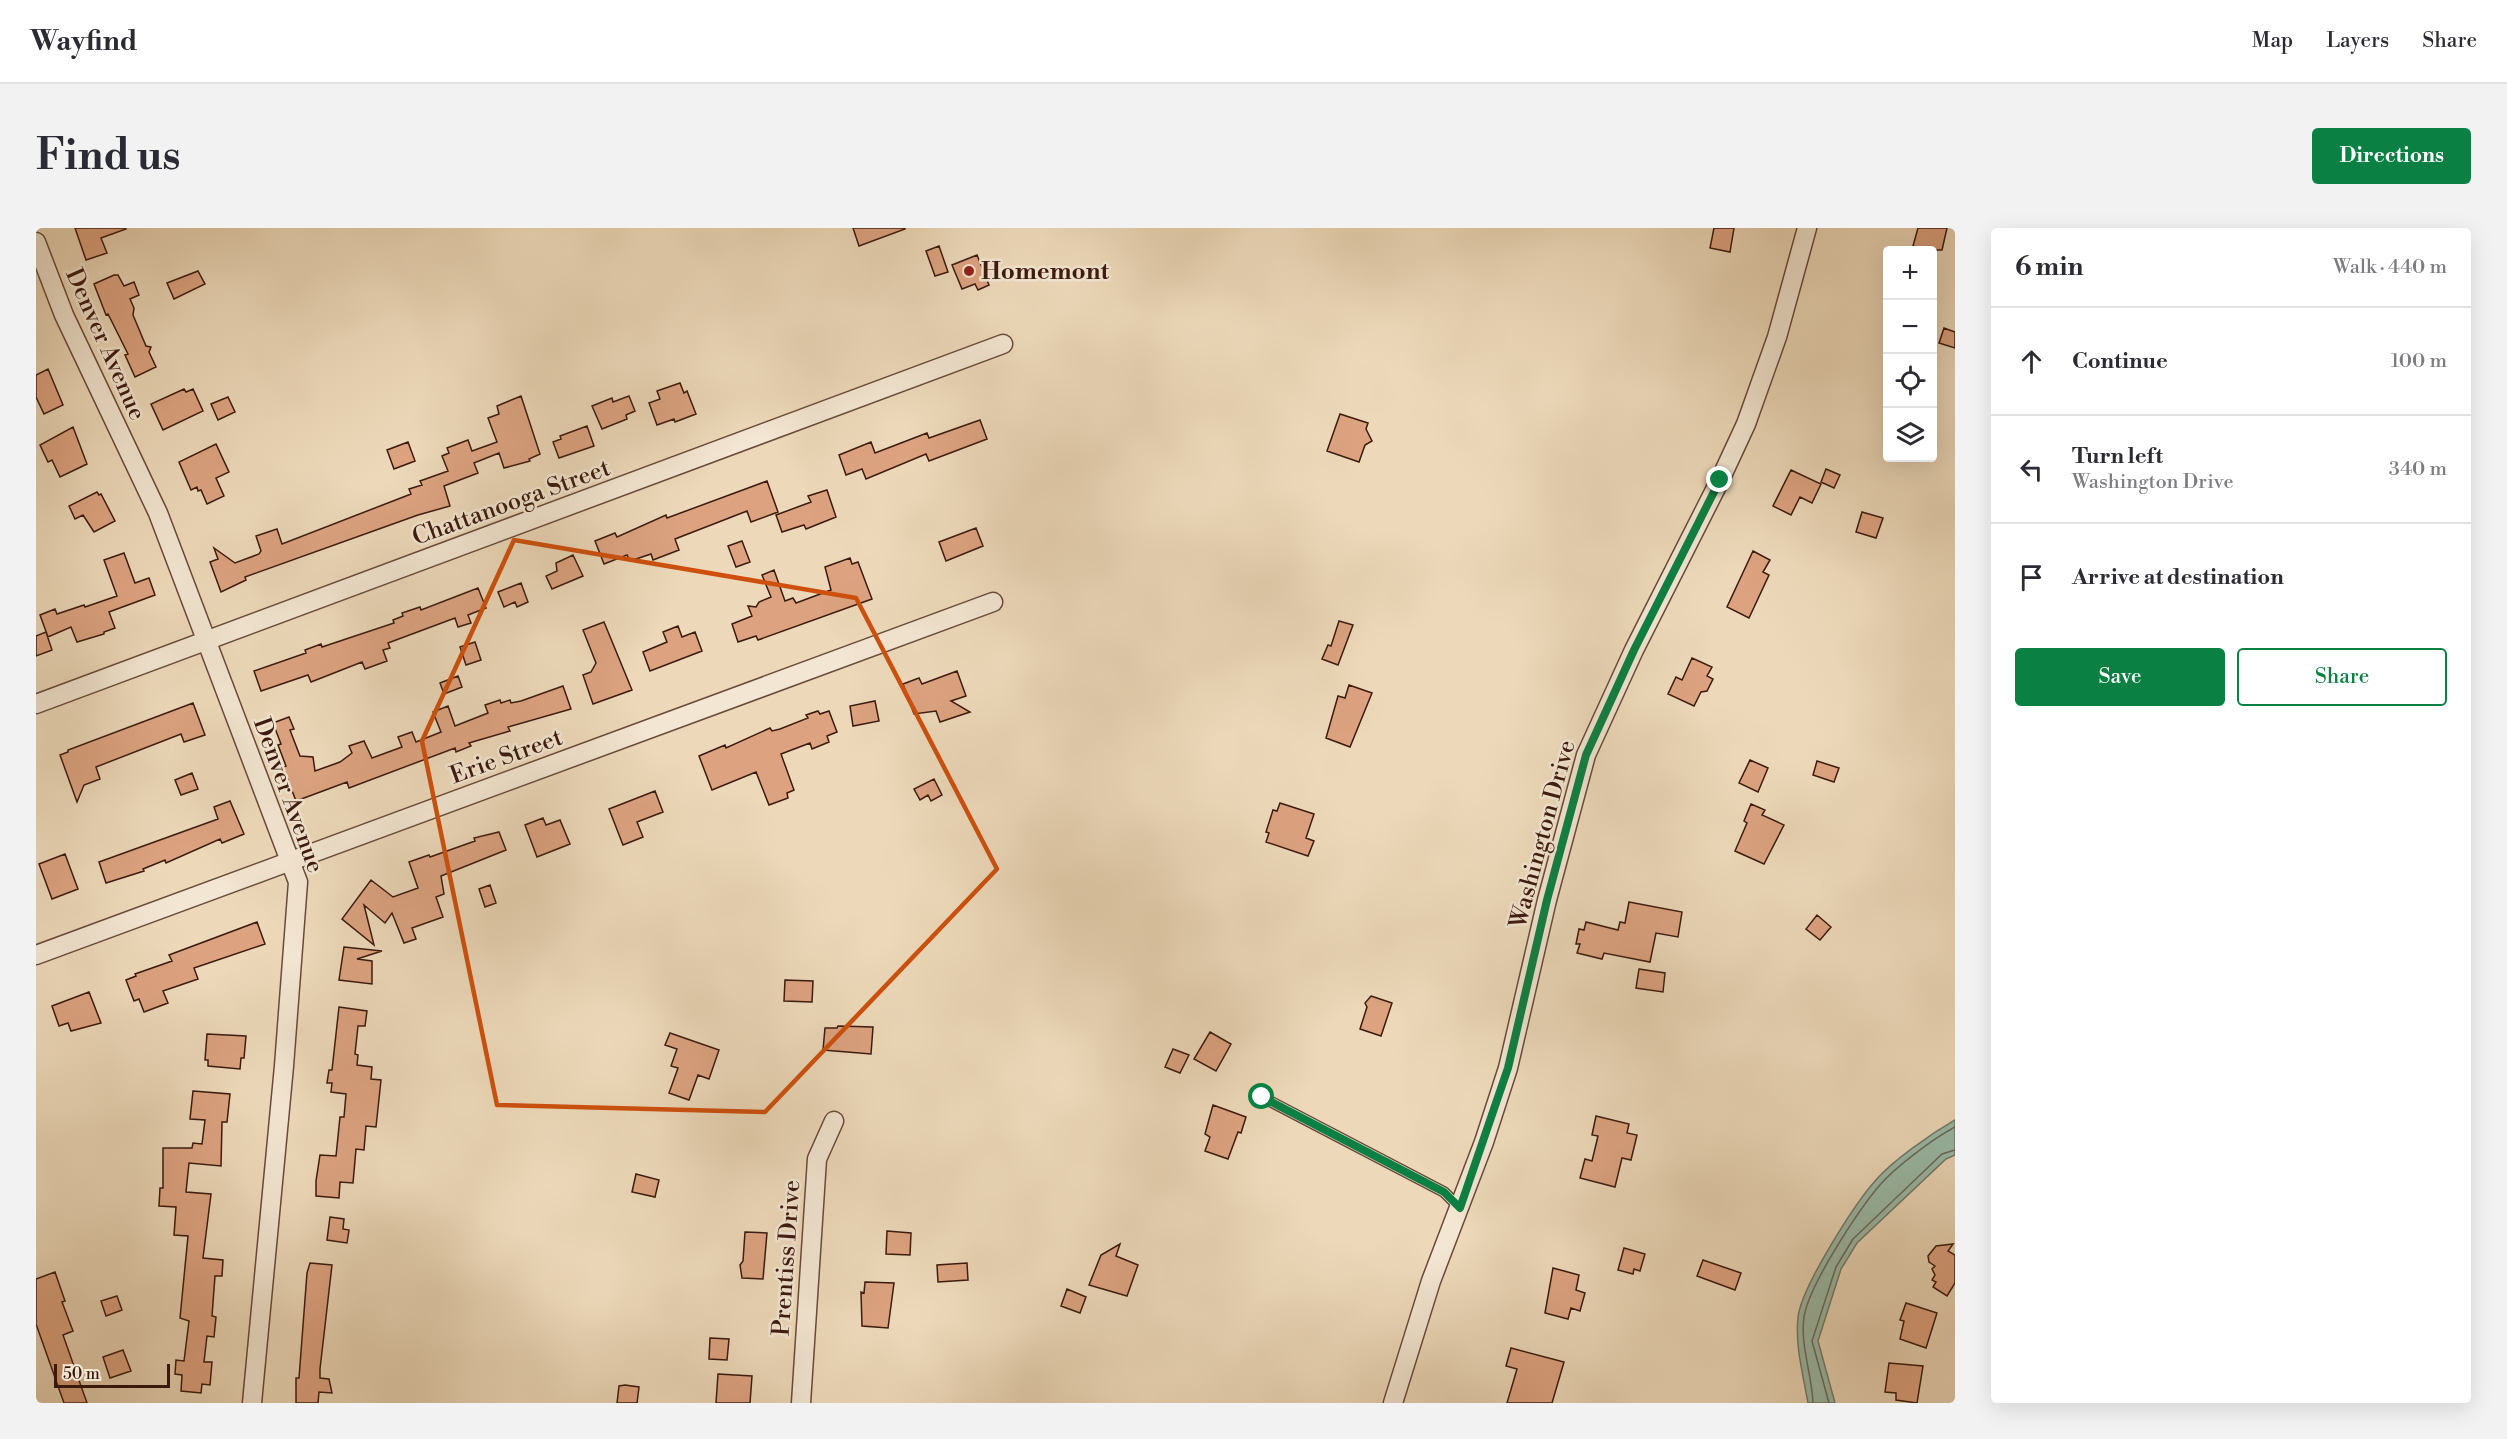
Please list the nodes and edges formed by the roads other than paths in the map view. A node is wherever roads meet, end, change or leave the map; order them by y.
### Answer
1 (1807, 228) edge
2 (36, 242) edge
3 (1003, 344) dead end
4 (993, 602) dead end
5 (205, 641) junction
6 (36, 704) edge
7 (291, 861) junction
8 (36, 954) edge
9 (1262, 1097) dead end
10 (834, 1121) dead end
11 (1460, 1208) junction
12 (252, 1403) edge
13 (801, 1403) edge
14 (1393, 1403) edge

1 - 11 street, Washington Drive
2 - 5 street, Denver Avenue
3 - 5 street, Chattanooga Street
4 - 7 street, Erie Street
5 - 6 street, Chattanooga Street
5 - 7 street, Denver Avenue
7 - 8 street, Erie Street
7 - 12 street, Denver Avenue
9 - 11 lane
10 - 13 street, Prentiss Drive
11 - 14 street, Washington Drive

